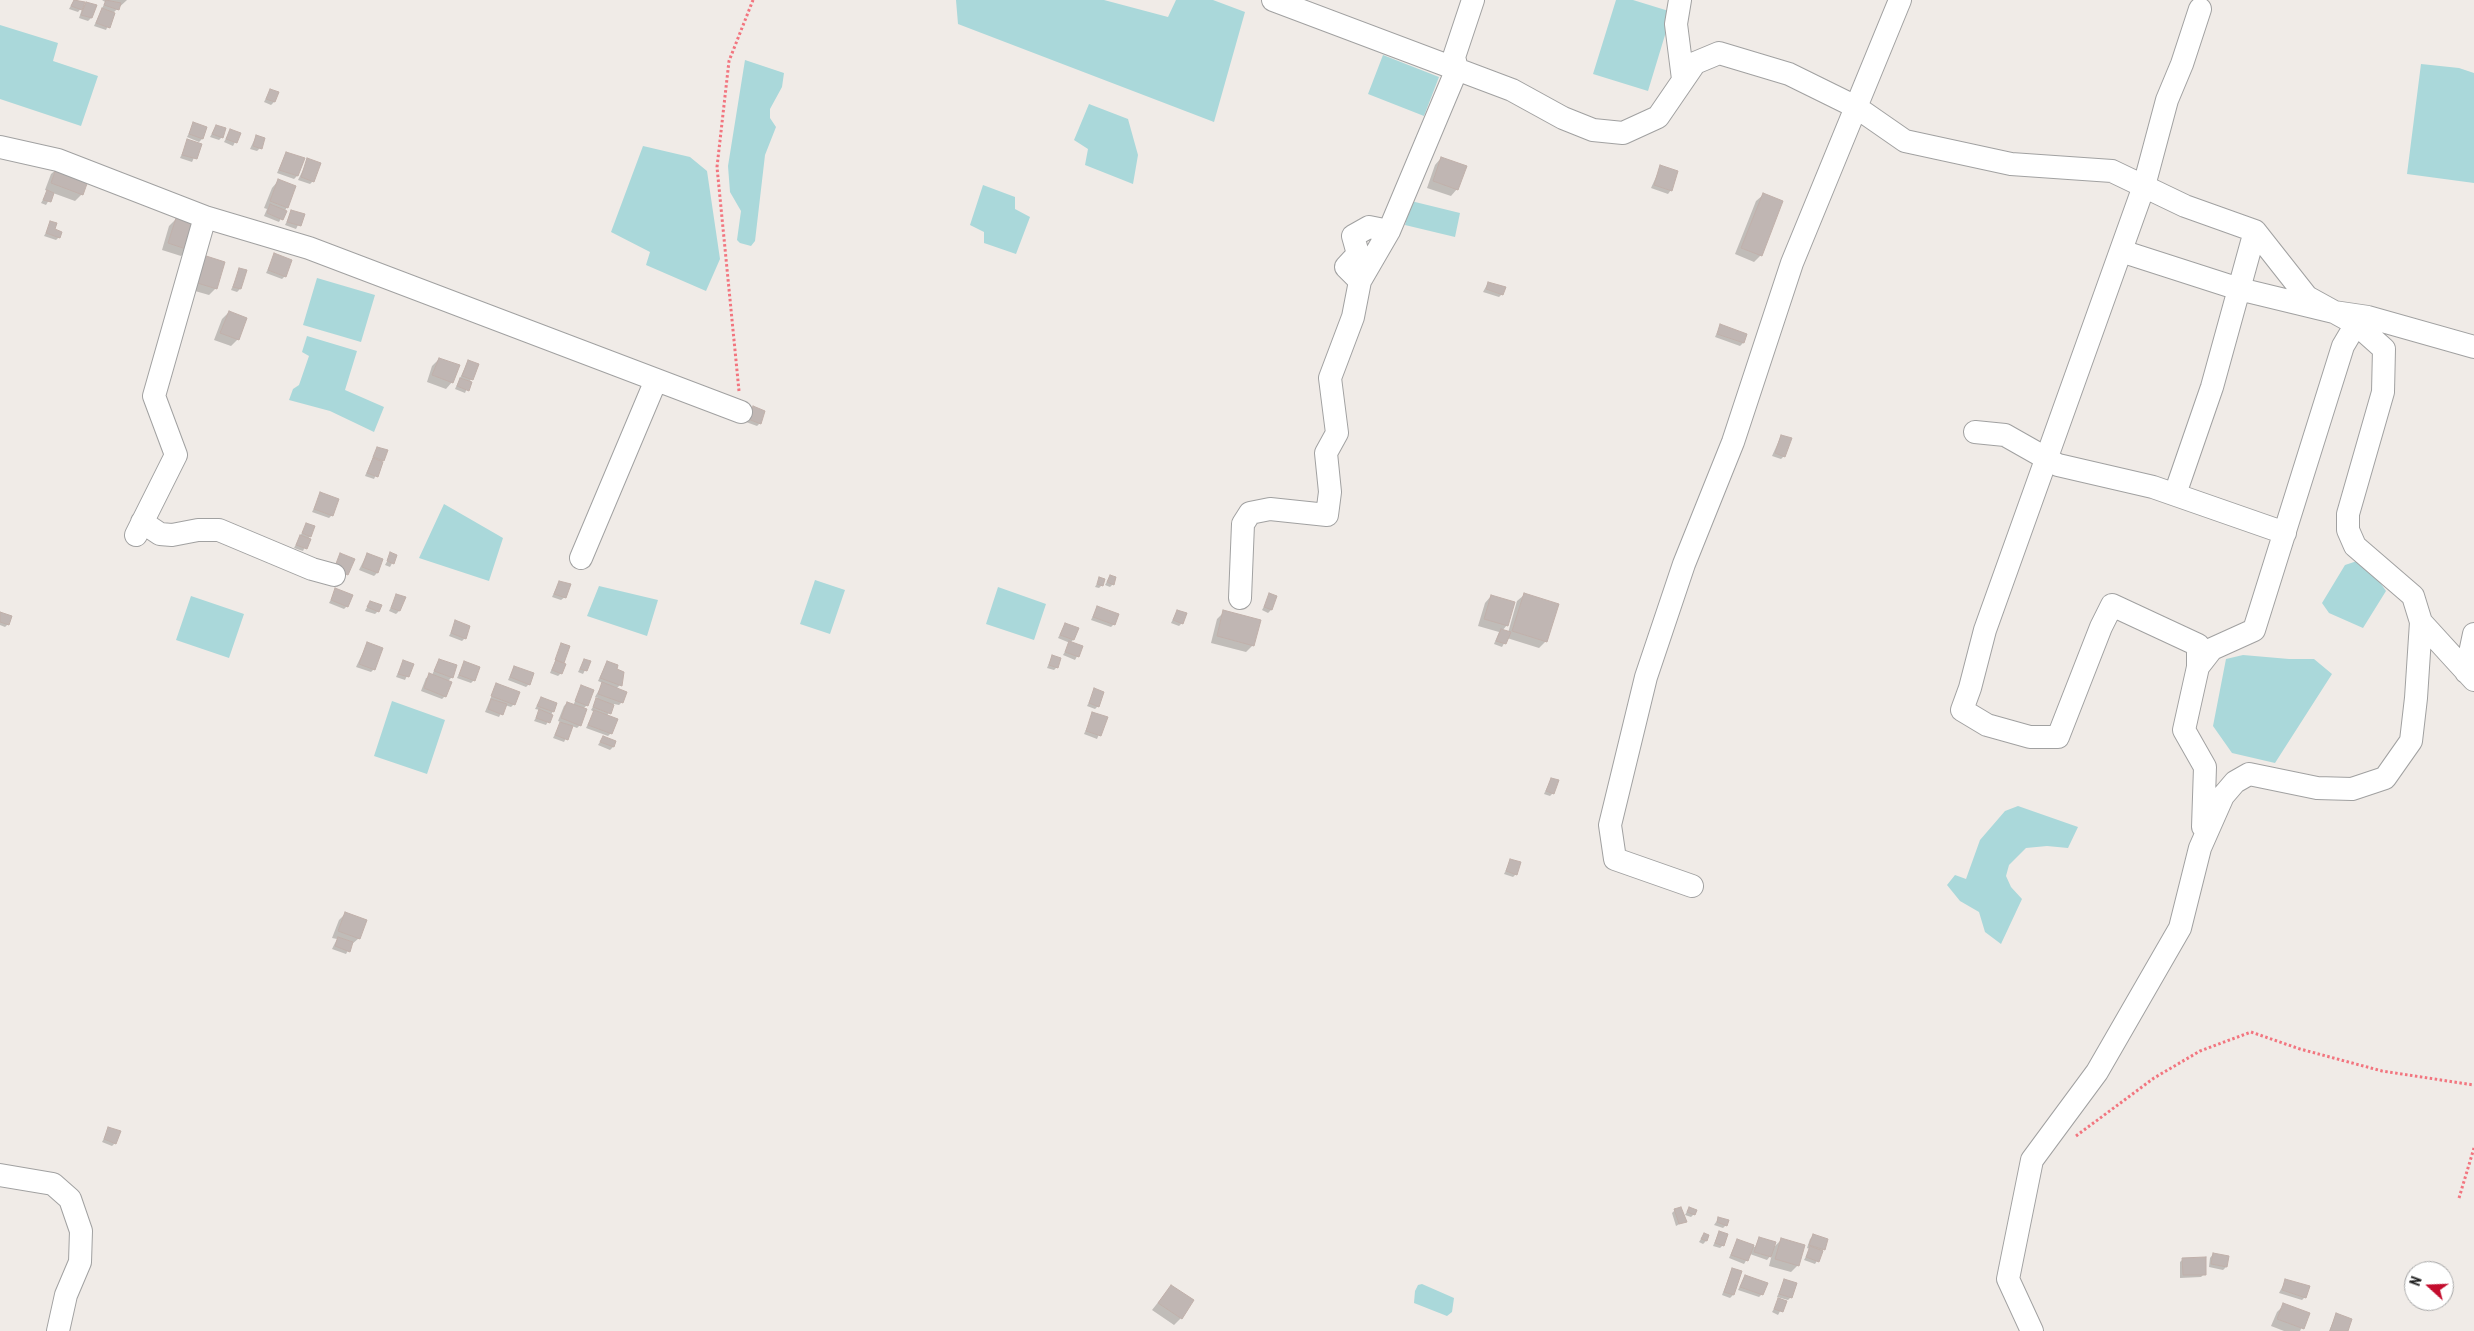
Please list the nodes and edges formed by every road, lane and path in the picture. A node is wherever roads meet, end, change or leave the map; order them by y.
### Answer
1 (753, 0) edge
2 (1273, 0) edge
3 (1473, 0) edge
4 (1680, 0) edge
5 (1900, 0) edge
6 (2200, 9) dead end
7 (1457, 69) junction
8 (1683, 79) junction
9 (1856, 107) junction
10 (0, 147) edge
11 (2144, 186) junction
12 (205, 217) junction
13 (2255, 231) junction
14 (2121, 250) junction
15 (2239, 290) junction
16 (2334, 312) junction
17 (2356, 324) junction
18 (2474, 347) edge
19 (656, 380) junction
20 (741, 412) joint
21 (1975, 432) dead end
22 (2048, 459) junction
23 (2176, 494) junction
24 (2285, 533) junction
25 (581, 558) dead end
26 (334, 576) dead end
27 (1240, 598) dead end
28 (2421, 622) junction
29 (2474, 634) edge
30 (2198, 666) junction
31 (2470, 676) edge
32 (2200, 848) junction
33 (1692, 886) dead end
34 (2474, 1085) edge
35 (2069, 1141) dead end
36 (2474, 1148) edge
37 (0, 1175) edge
38 (2459, 1198) dead end
39 (58, 1331) edge
40 (2032, 1331) edge

1 - 20 path
2 - 7 street
3 - 7 street
4 - 8 street
5 - 9 street
6 - 11 street
7 - 8 street
7 - 27 street
8 - 9 street
9 - 11 street
9 - 33 street
10 - 12 street
11 - 13 street
11 - 14 street
12 - 19 street
12 - 26 street
13 - 15 street
13 - 16 street
14 - 15 street
14 - 22 street
15 - 16 street
15 - 23 street
16 - 17 street
16 - 18 street
17 - 24 street
17 - 28 street
19 - 20 street
19 - 25 street
21 - 22 street
22 - 23 street
22 - 30 street
23 - 24 street
24 - 30 street
28 - 31 street
28 - 32 street
29 - 31 street
30 - 32 street
32 - 40 street
34 - 35 path
36 - 38 path
37 - 39 street

